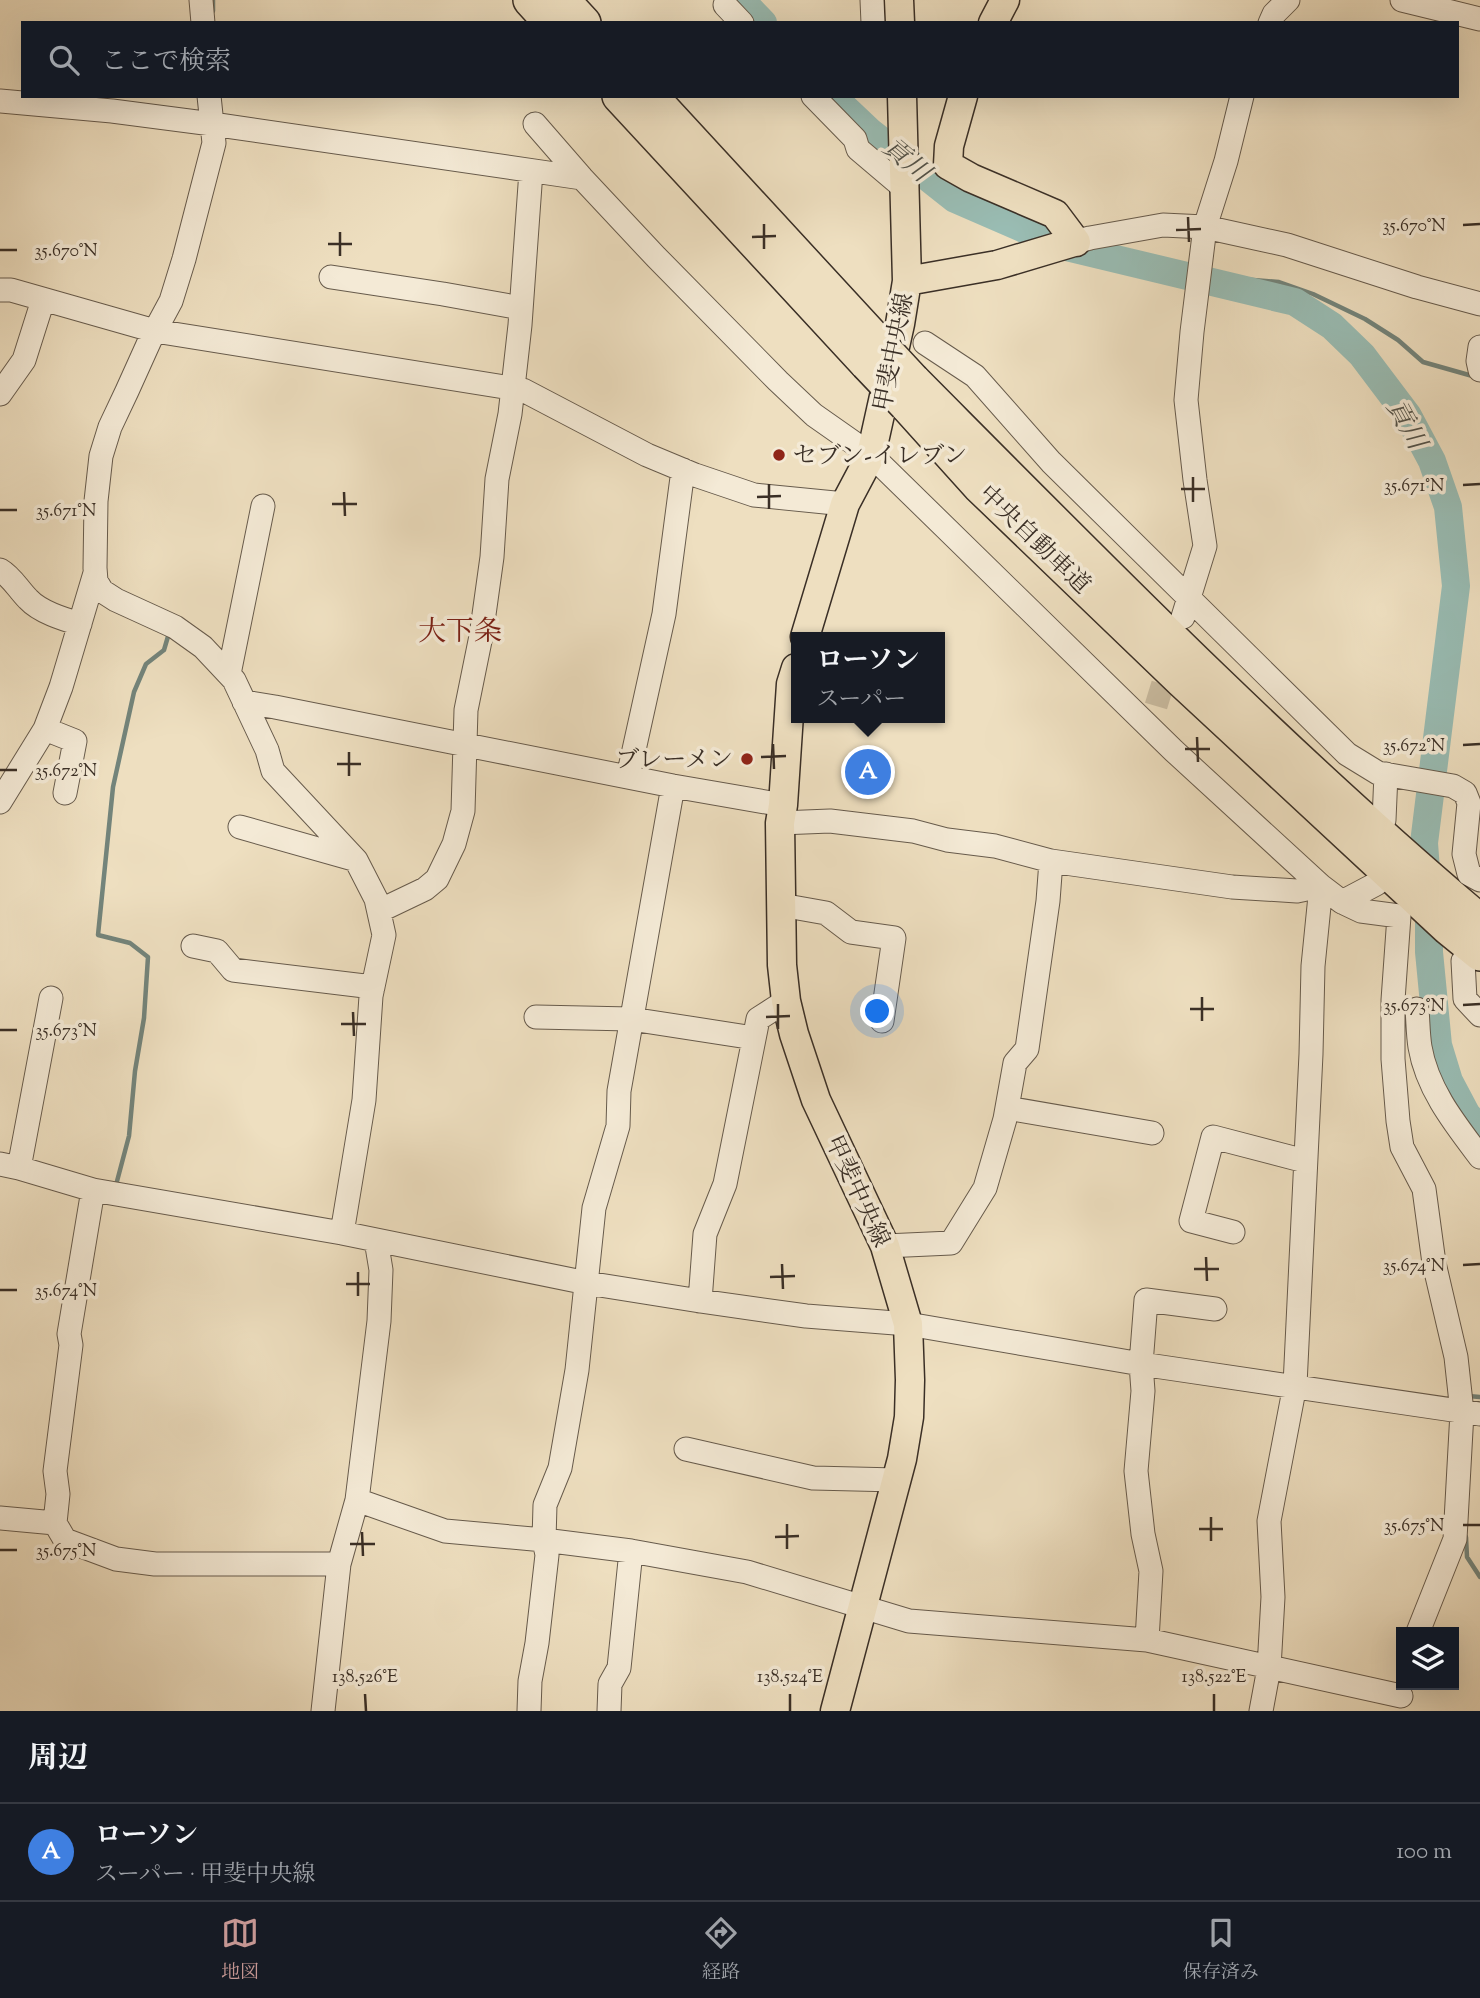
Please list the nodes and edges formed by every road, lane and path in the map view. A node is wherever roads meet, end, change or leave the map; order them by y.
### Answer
1 (201, 0) edge
2 (872, 0) edge
3 (899, 0) edge
4 (1005, 0) edge
5 (1288, 0) edge
6 (1402, 0) edge
7 (725, 5) dead end
8 (544, 7) edge
9 (1480, 19) edge
10 (203, 21) edge
11 (579, 21) edge
12 (740, 21) edge
13 (873, 21) edge
14 (900, 21) edge
15 (994, 21) edge
16 (1271, 21) edge
17 (209, 98) edge
18 (621, 98) edge
19 (654, 98) edge
20 (815, 98) edge
21 (902, 98) edge
22 (962, 98) edge
23 (1242, 98) edge
24 (0, 101) edge
25 (212, 124) junction
26 (535, 124) dead end
27 (530, 171) junction
28 (582, 178) junction
29 (904, 187) junction
30 (1205, 228) junction
31 (1075, 242) junction
32 (331, 277) dead end
33 (907, 281) junction
34 (0, 290) edge
35 (43, 300) junction
36 (1480, 304) edge
37 (521, 308) junction
38 (155, 331) junction
39 (925, 343) dead end
40 (1480, 347) edge
41 (871, 351) junction
42 (1480, 369) edge
43 (513, 388) junction
44 (0, 394) edge
45 (871, 455) junction
46 (683, 470) junction
47 (845, 504) junction
48 (263, 506) dead end
49 (0, 569) edge
50 (95, 573) junction
51 (1186, 608) junction
52 (80, 624) junction
53 (807, 632) edge
54 (229, 674) junction
55 (791, 684) edge
56 (244, 702) junction
57 (45, 729) junction
58 (465, 745) junction
59 (1386, 774) junction
60 (628, 777) junction
61 (673, 786) junction
62 (65, 793) dead end
63 (0, 802) edge
64 (782, 814) junction
65 (240, 827) dead end
66 (1386, 855) junction
67 (356, 860) junction
68 (1051, 861) junction
69 (1321, 886) junction
70 (1466, 899) edge
71 (1342, 902) junction
72 (780, 905) junction
73 (379, 911) junction
74 (193, 946) dead end
75 (1471, 958) edge
76 (373, 987) junction
77 (51, 998) dead end
78 (786, 1001) junction
79 (1417, 1009) dead end
80 (1480, 1015) edge
81 (536, 1017) dead end
82 (631, 1019) junction
83 (882, 1021) dead end
84 (754, 1038) junction
85 (1405, 1050) junction
86 (1006, 1108) junction
87 (1152, 1133) dead end
88 (1480, 1157) edge
89 (1305, 1161) junction
90 (9, 1166) edge
91 (93, 1190) junction
92 (1233, 1232) dead end
93 (342, 1233) junction
94 (376, 1240) junction
95 (885, 1246) junction
96 (587, 1283) junction
97 (700, 1301) junction
98 (1215, 1309) dead end
99 (908, 1324) junction
100 (1141, 1364) junction
101 (1295, 1385) junction
102 (1471, 1413) edge
103 (687, 1449) dead end
104 (897, 1480) junction
105 (357, 1500) junction
106 (0, 1518) edge
107 (55, 1523) junction
108 (544, 1540) junction
109 (631, 1551) junction
110 (339, 1564) junction
111 (863, 1608) junction
112 (1420, 1627) edge
113 (1147, 1640) junction
114 (1269, 1668) junction
115 (1401, 1697) edge
116 (323, 1711) edge
117 (529, 1711) edge
118 (609, 1711) edge
119 (835, 1711) edge
120 (1261, 1711) edge

1 - 10 street
2 - 13 street
3 - 14 main road
4 - 15 main road
5 - 16 street
6 - 9 street
7 - 12 street
8 - 11 highway
17 - 25 street
18 - 41 highway, 中央自動車道
19 - 41 highway, 中央自動車道
20 - 29 street
21 - 29 main road, 甲斐中央線
22 - 31 main road
23 - 30 street
24 - 25 street
25 - 27 street
25 - 38 street
26 - 28 street
27 - 28 street
27 - 37 street
28 - 45 street
29 - 33 main road, 甲斐中央線
30 - 31 street
30 - 36 street
30 - 51 street
31 - 33 main road
32 - 37 street
33 - 45 main road, 甲斐中央線
34 - 35 street
35 - 38 street
35 - 44 street
37 - 43 street
38 - 43 street
38 - 50 street
39 - 51 street
40 - 42 street
41 - 66 highway, 中央自動車道, bridge
43 - 46 street
43 - 58 street
45 - 47 main road, 甲斐中央線
45 - 69 street
46 - 47 street
46 - 60 street
47 - 53 main road, 甲斐中央線
48 - 54 street
49 - 52 street
50 - 52 street
50 - 54 street
51 - 59 street
52 - 57 street
54 - 56 street
55 - 64 main road, 甲斐中央線
56 - 58 street
56 - 67 street
57 - 62 street
57 - 63 street
58 - 60 street
58 - 73 street
59 - 66 street
59 - 70 street
60 - 61 street
61 - 64 street
61 - 82 street
64 - 68 street
64 - 72 main road, 甲斐中央線
65 - 67 street
66 - 70 highway, 中央自動車道
66 - 71 street
67 - 73 street
68 - 69 street
68 - 86 street
69 - 71 street
69 - 89 street
70 - 75 highway, 中央自動車道
71 - 85 street
72 - 78 main road, 甲斐中央線
72 - 83 street
73 - 76 street
74 - 76 street
75 - 80 street
76 - 93 street
77 - 90 street
78 - 84 street
78 - 95 main road, 甲斐中央線
79 - 85 street
81 - 82 street
82 - 84 street
82 - 96 street
84 - 97 street
85 - 88 street
85 - 102 street
86 - 87 street
86 - 95 street
89 - 92 street
89 - 101 street
90 - 91 street
91 - 93 street
91 - 107 street
93 - 94 street
94 - 96 street
94 - 105 street
95 - 99 main road, 甲斐中央線
96 - 97 street
96 - 108 street
97 - 99 street
98 - 100 street
99 - 100 street
99 - 104 main road, 甲斐中央線
100 - 101 street
100 - 113 street
101 - 102 street
101 - 114 street
102 - 112 street
103 - 104 street
104 - 111 main road, 甲斐中央線
105 - 108 street
105 - 110 street
106 - 107 street
107 - 110 street
108 - 109 street
108 - 117 street
109 - 111 street
109 - 118 street
110 - 116 street
111 - 113 street
111 - 119 main road, 甲斐中央線
113 - 114 street
114 - 115 street
114 - 120 street

